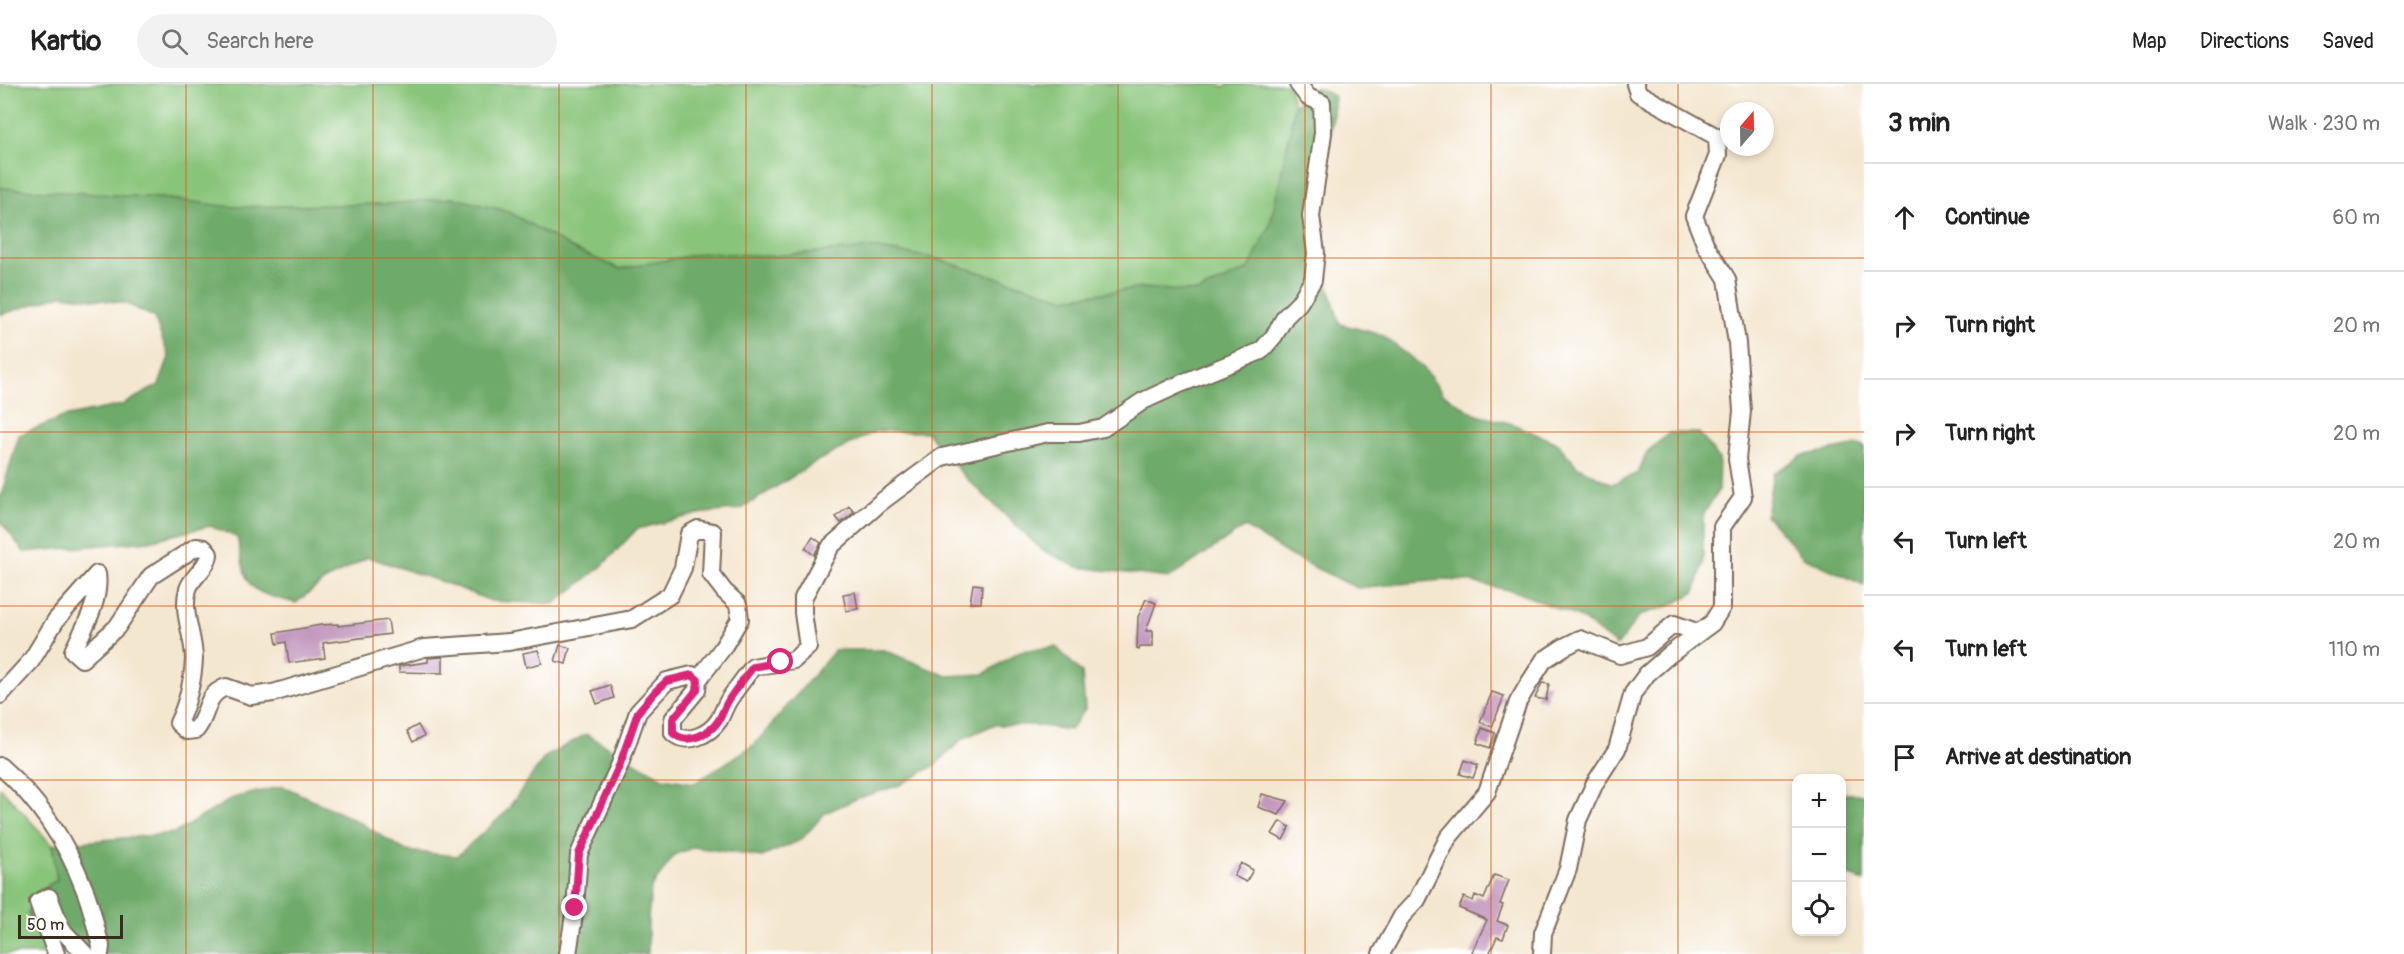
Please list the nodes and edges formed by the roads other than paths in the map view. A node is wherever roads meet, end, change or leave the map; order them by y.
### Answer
1 (1298, 84) edge
2 (1635, 84) edge
3 (1699, 633) junction
4 (698, 680) junction
5 (0, 695) edge
6 (0, 766) edge
7 (56, 954) edge
8 (85, 954) edge
9 (100, 954) edge
10 (568, 954) edge
11 (1381, 954) edge
12 (1542, 954) edge

1 - 4 street
2 - 3 street
3 - 11 street
3 - 12 street
4 - 5 street
4 - 10 street
6 - 9 street
7 - 8 street

